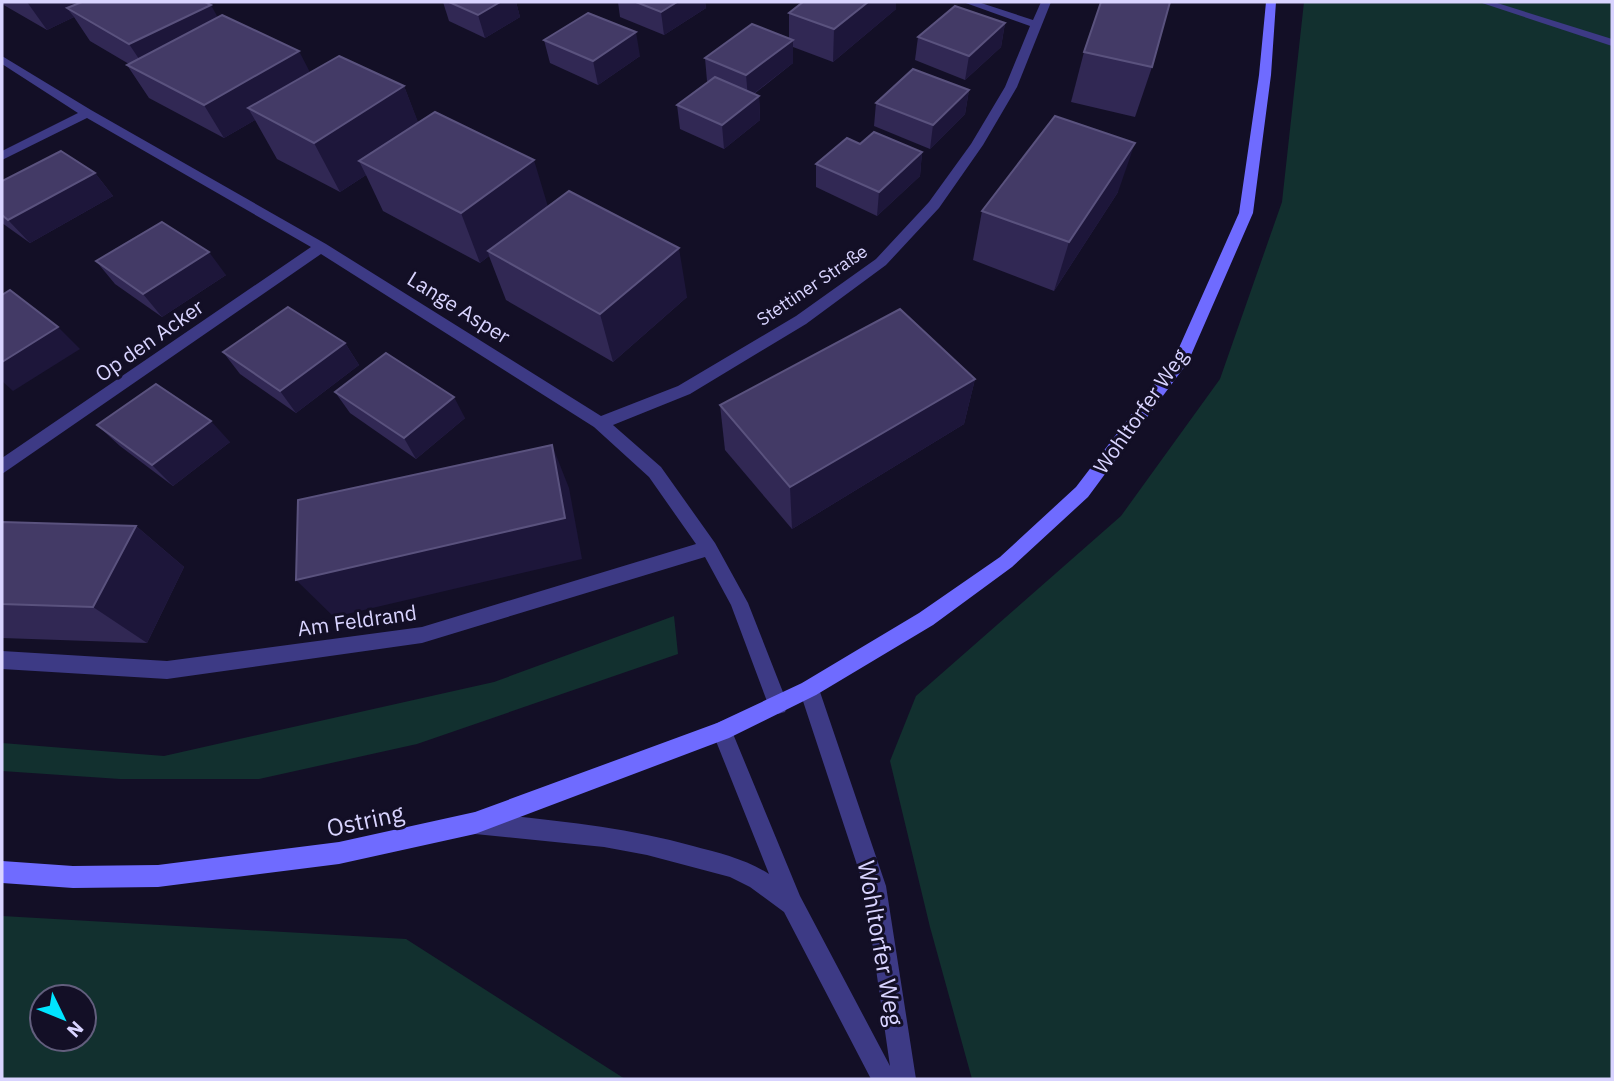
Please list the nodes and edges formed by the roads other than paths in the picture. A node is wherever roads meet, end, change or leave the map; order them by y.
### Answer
1 (968, 2) edge
2 (1046, 2) edge
3 (1271, 2) edge
4 (1484, 2) edge
5 (1037, 25) junction
6 (1612, 43) edge
7 (2, 59) edge
8 (87, 113) junction
9 (2, 156) edge
10 (321, 247) junction
11 (600, 423) junction
12 (2, 467) edge
13 (709, 548) junction
14 (2, 660) edge
15 (809, 690) junction
16 (778, 705) junction
17 (722, 731) junction
18 (475, 823) junction
19 (2, 872) edge
20 (792, 904) junction
21 (884, 1079) edge
22 (904, 1079) edge

1 - 5 street
2 - 5 street, Stettiner Straße
3 - 15 main road, Wohltorfer Weg
4 - 6 street
5 - 11 street, Stettiner Straße
7 - 8 street, Lange Asper
8 - 9 street
8 - 10 street, Lange Asper
10 - 11 street, Lange Asper
10 - 12 street, Op den Acker
11 - 13 street, Lange Asper
13 - 14 street, Am Feldrand
13 - 16 street, Lange Asper
15 - 16 main road, Wohltorfer Weg
15 - 22 street, Wohltorfer Weg
16 - 17 main road, Wohltorfer Weg
17 - 18 main road, Ostring
17 - 20 street, Wohltorfer Weg
18 - 19 main road, Ostring
18 - 20 street, Wohltorfer Weg
20 - 21 street, Wohltorfer Weg

